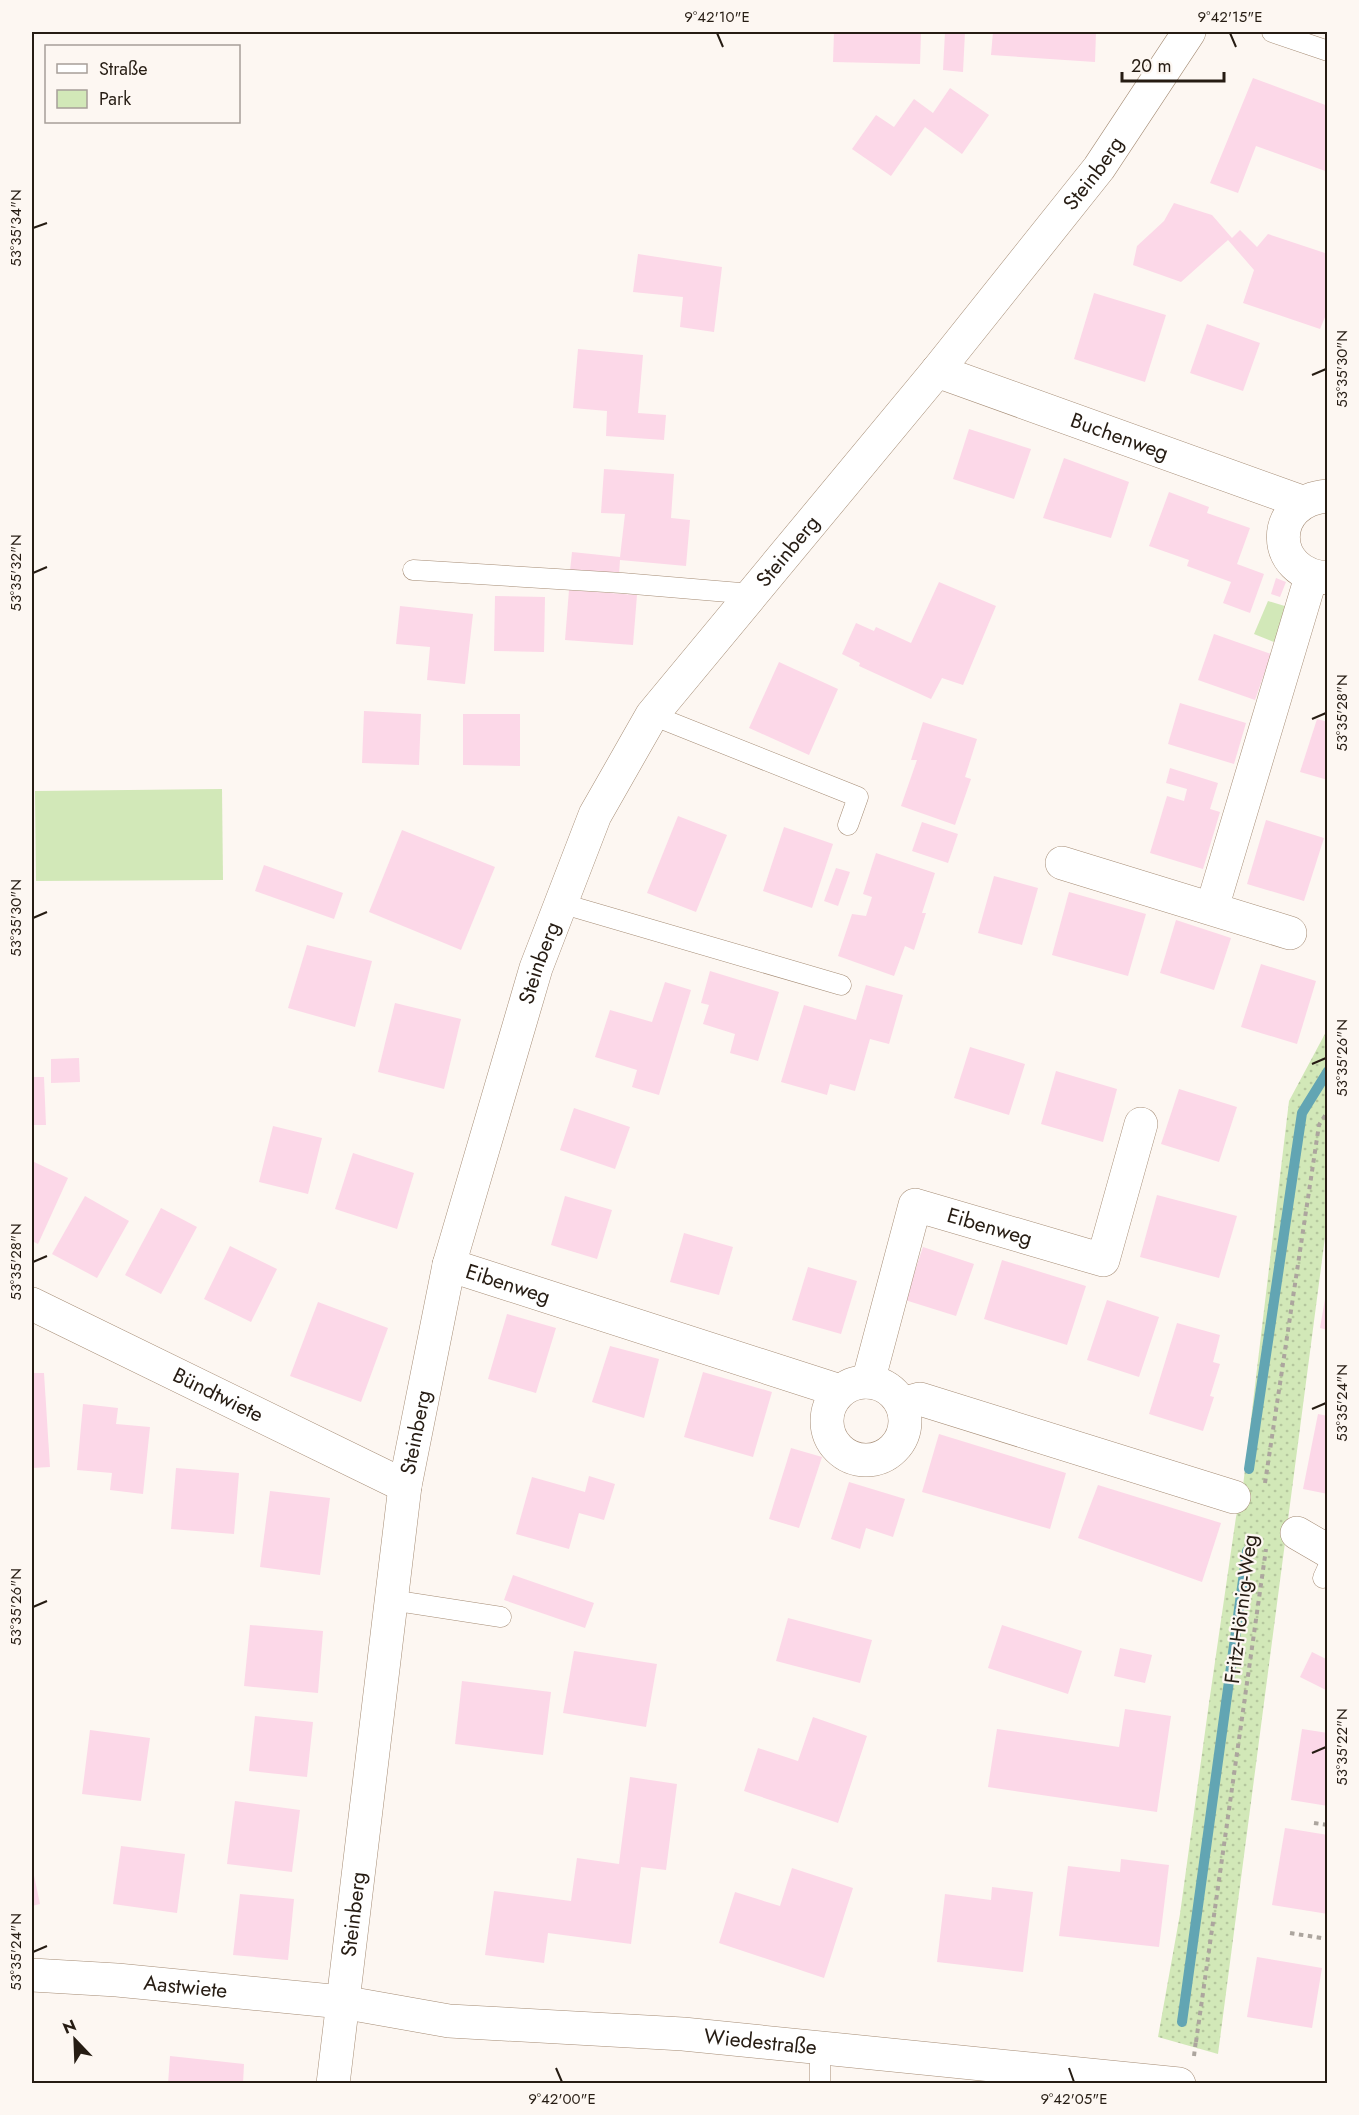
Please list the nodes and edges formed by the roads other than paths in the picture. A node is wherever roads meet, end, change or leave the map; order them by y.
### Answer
1 (1189, 32) edge
2 (1272, 32) edge
3 (1328, 51) edge
4 (937, 371) junction
5 (1315, 499) edge
6 (412, 570) dead end
7 (1319, 578) edge
8 (752, 594) junction
9 (652, 715) junction
10 (848, 825) dead end
11 (1062, 863) dead end
12 (560, 903) junction
13 (1212, 908) junction
14 (1290, 933) dead end
15 (841, 985) dead end
16 (1141, 1124) dead end
17 (449, 1265) junction
18 (32, 1304) edge
19 (854, 1386) junction
20 (902, 1404) junction
21 (405, 1486) junction
22 (1249, 1493) road end
23 (1283, 1536) road end
24 (1326, 1565) edge
25 (391, 1600) junction
26 (501, 1617) dead end
27 (32, 1975) edge
28 (342, 2002) junction
29 (820, 2048) junction
30 (333, 2084) edge
31 (820, 2084) edge
32 (1179, 2084) edge

1 - 4 street, Steinberg
2 - 3 lane
4 - 5 street, Buchenweg
4 - 8 street, Steinberg
5 - 7 street, Buchenweg
6 - 8 lane
7 - 13 street, Buchenweg
8 - 9 street, Steinberg
9 - 10 lane
9 - 12 street, Steinberg
11 - 13 street
12 - 15 lane
12 - 17 street, Steinberg
13 - 14 street
16 - 19 street, Eibenweg
17 - 19 street, Eibenweg
17 - 21 street, Steinberg
18 - 21 street, Bündtwiete
19 - 20 street, Eibenweg
19 - 20 street, Eibenweg
20 - 22 street
21 - 25 street, Steinberg
23 - 24 street
25 - 26 lane
25 - 28 street, Steinberg
27 - 28 street, Aastwiete
28 - 29 street, Wiedestraße
28 - 30 street, Steinberg
29 - 31 lane
29 - 32 street, Wiedestraße

